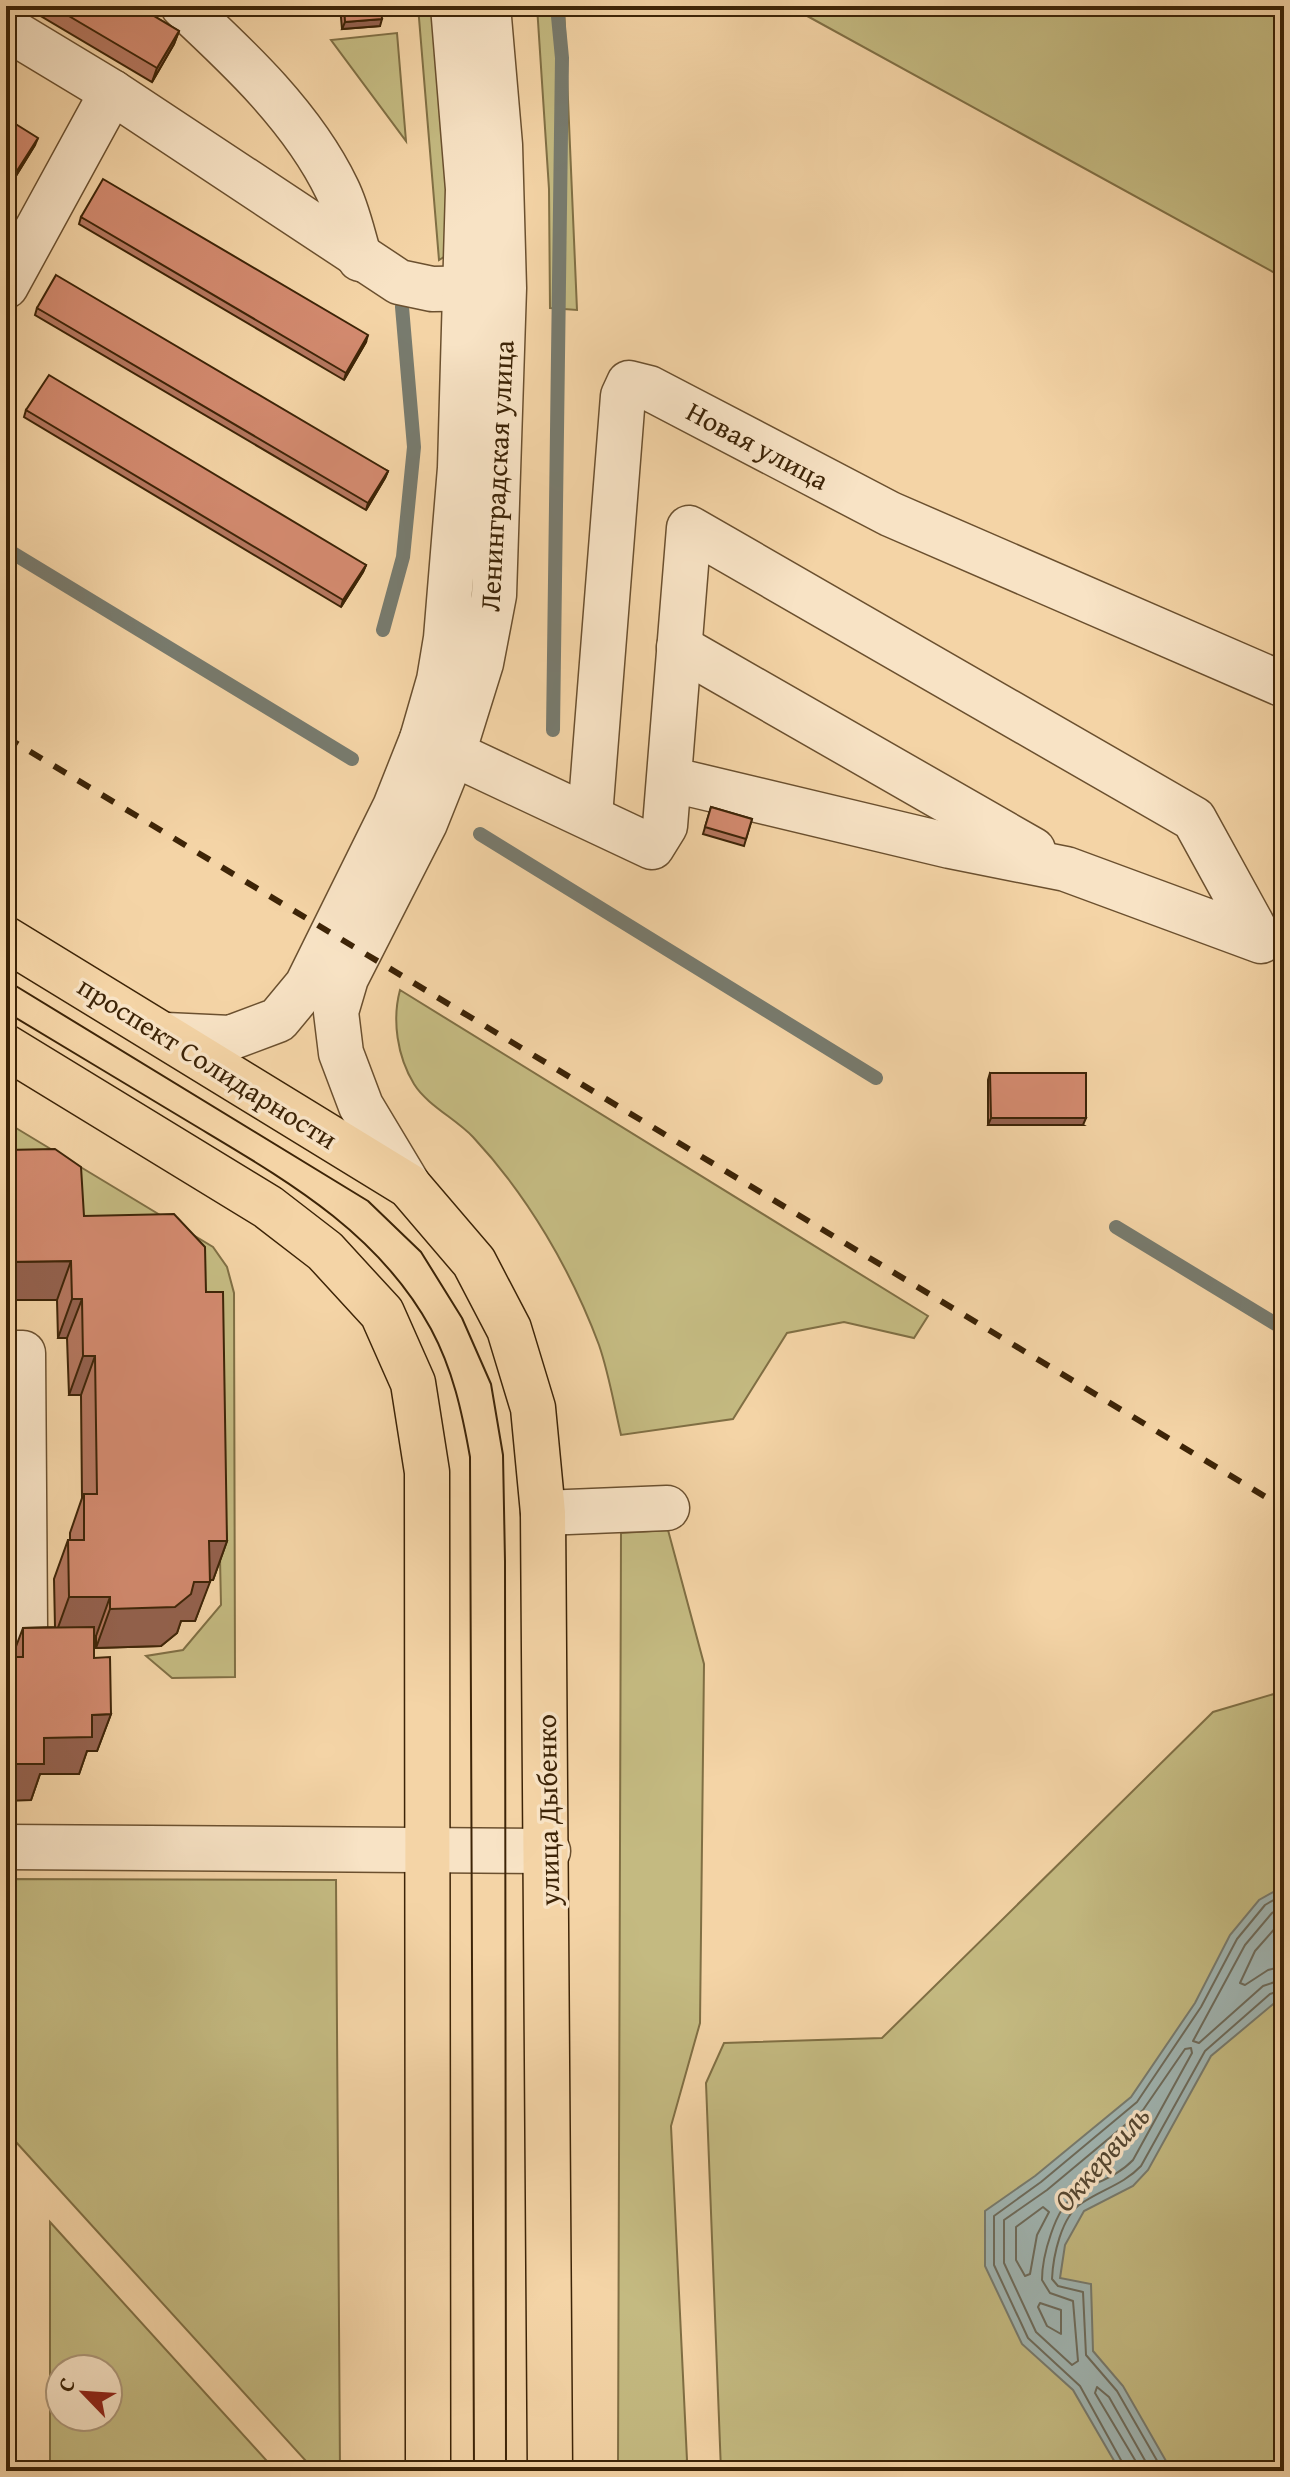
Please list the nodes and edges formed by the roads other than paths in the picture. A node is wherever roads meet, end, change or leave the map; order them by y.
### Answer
1 (183, 6) edge
2 (453, 6) edge
3 (488, 6) edge
4 (6, 28) edge
5 (102, 75) junction
6 (360, 259) junction
7 (6, 286) edge
8 (485, 288) junction
9 (679, 647) junction
10 (1284, 685) edge
11 (437, 746) junction
12 (669, 779) junction
13 (590, 816) junction
14 (1066, 869) junction
15 (6, 939) edge
16 (322, 998) junction
17 (166, 1035) junction
18 (6, 1047) edge
19 (409, 1186) junction
20 (6, 1353) edge
21 (667, 1508) dead end
22 (543, 1513) junction
23 (6, 1627) edge
24 (6, 1847) edge
25 (426, 1850) junction
26 (548, 1851) junction
27 (428, 2471) edge
28 (550, 2471) edge

1 - 6 street
2 - 8 street, Ленинградская улица
3 - 8 street, Ленинградская улица
4 - 5 street
5 - 6 street
5 - 7 street
6 - 8 street
8 - 11 street, Ленинградская улица
9 - 12 street
9 - 14 street
9 - 14 street
10 - 13 street, Новая улица
11 - 13 street
11 - 16 street, Ленинградская улица
12 - 13 street
12 - 14 street
15 - 17 main road, проспект Солидарности
16 - 17 street, Ленинградская улица
16 - 19 street
17 - 19 main road, проспект Солидарности
18 - 25 main road
19 - 22 main road, улица Дыбенко
20 - 23 street
21 - 22 street
22 - 26 main road, улица Дыбенко
24 - 25 street
25 - 26 street
25 - 27 main road
26 - 28 main road, улица Дыбенко

